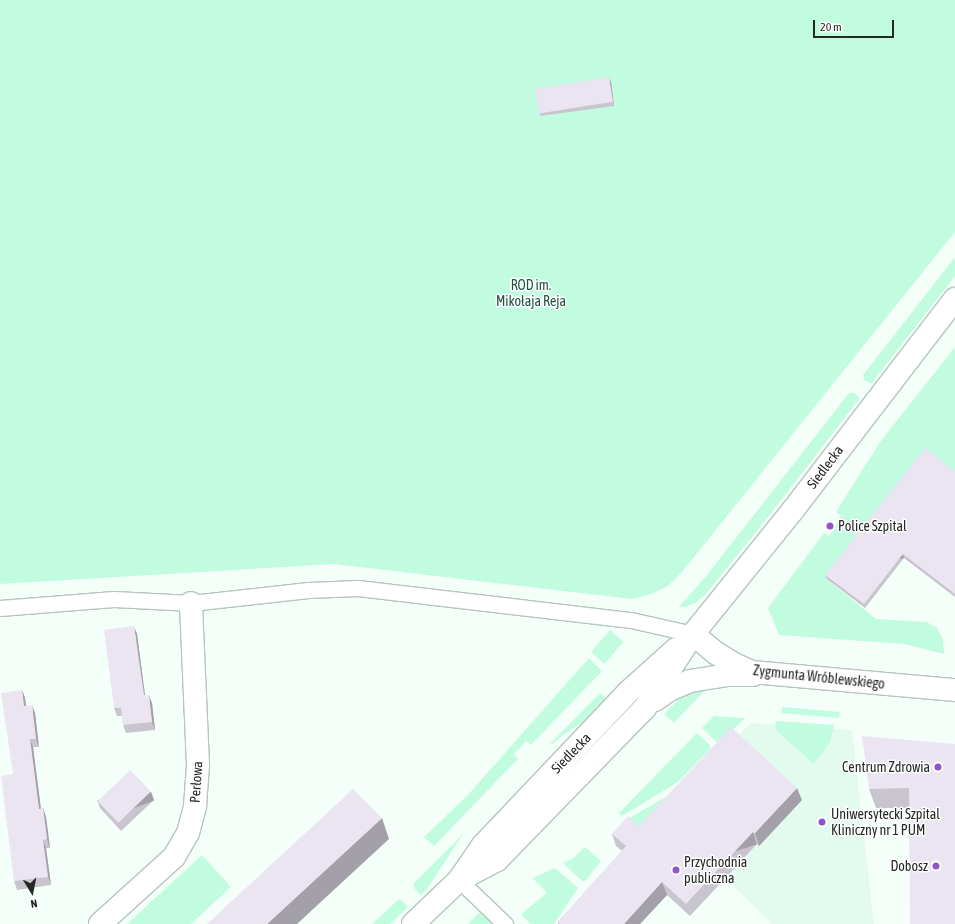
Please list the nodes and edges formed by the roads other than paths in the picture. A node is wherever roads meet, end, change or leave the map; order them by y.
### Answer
1 (955, 299) edge
2 (191, 603) junction
3 (0, 608) edge
4 (693, 634) junction
5 (772, 675) junction
6 (955, 690) edge
7 (645, 708) junction
8 (459, 880) junction
9 (100, 924) edge
10 (413, 924) edge
11 (505, 924) edge

1 - 4 street, Siedlecka
2 - 3 lane
2 - 4 lane
2 - 9 street, Perłowa
4 - 5 street, Zygmunta Wróblewskiego
4 - 7 street, Siedlecka
4 - 8 street, Siedlecka
5 - 6 street, Zygmunta Wróblewskiego
5 - 7 street, Siedlecka
7 - 8 street, Siedlecka
8 - 10 street, Siedlecka
8 - 11 lane

